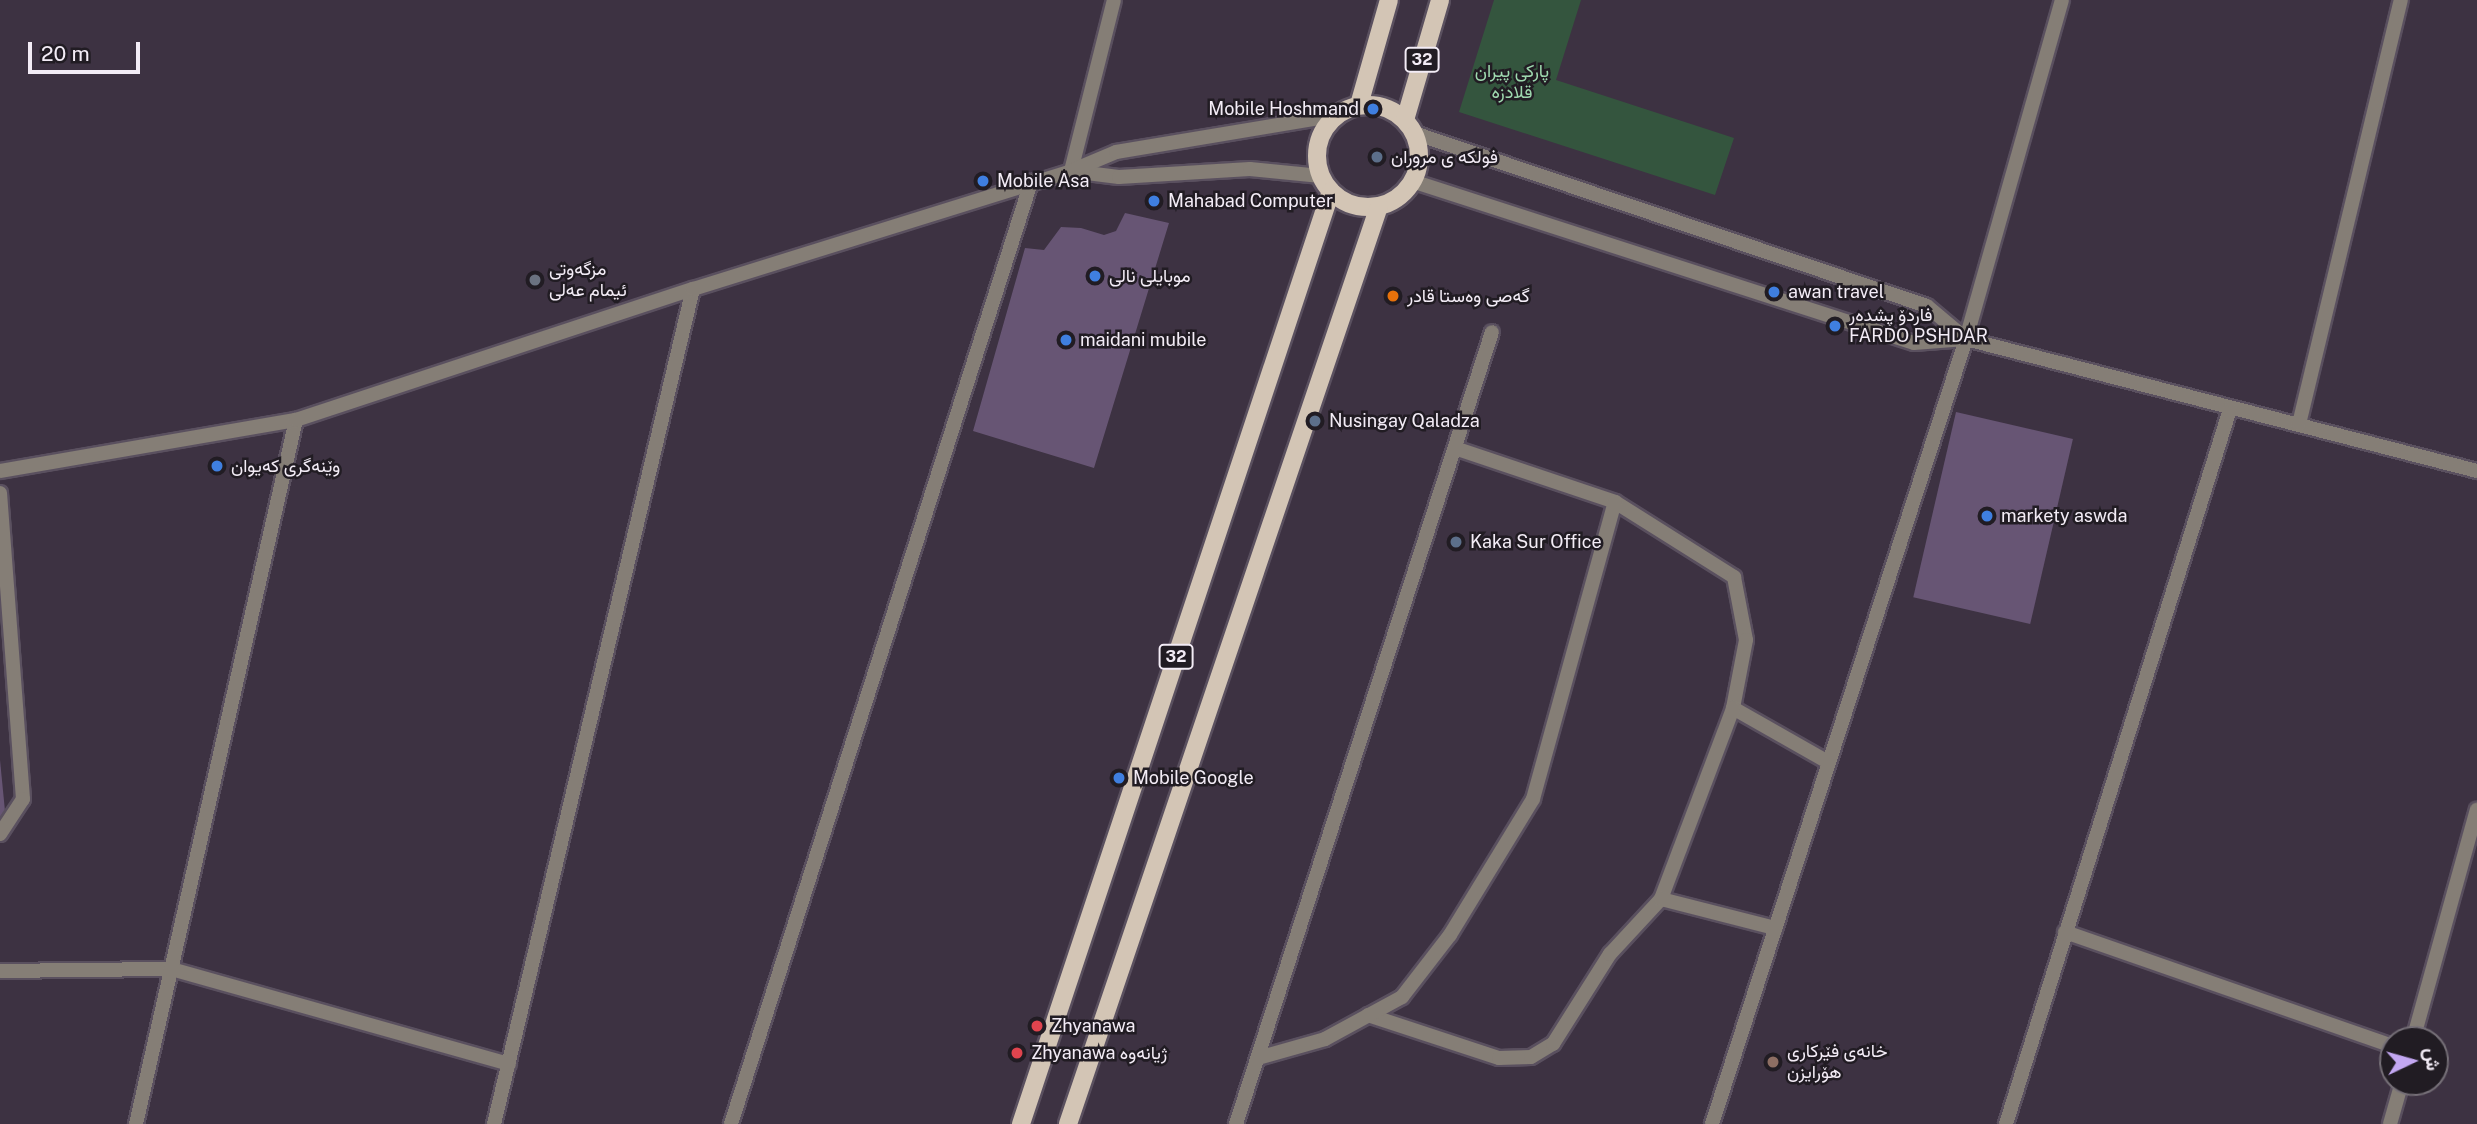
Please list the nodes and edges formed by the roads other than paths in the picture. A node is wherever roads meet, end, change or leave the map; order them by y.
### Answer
1 (1114, 0) edge
2 (1389, 0) edge
3 (1440, 0) edge
4 (2062, 0) edge
5 (2401, 0) edge
6 (1359, 105) junction
7 (1337, 115) junction
8 (1410, 127) junction
9 (1071, 171) junction
10 (1412, 181) junction
11 (1031, 182) junction
12 (1326, 184) junction
13 (1378, 206) junction
14 (693, 289) junction
15 (1492, 332) dead end
16 (1966, 339) junction
17 (2230, 409) junction
18 (296, 420) junction
19 (2299, 424) junction
20 (1455, 448) junction
21 (0, 471) edge
22 (2477, 471) edge
23 (0, 493) edge
24 (1615, 502) junction
25 (1733, 708) junction
26 (1828, 762) junction
27 (2477, 810) edge
28 (0, 834) edge
29 (1661, 899) junction
30 (1775, 928) junction
31 (2065, 932) junction
32 (171, 969) junction
33 (0, 971) edge
34 (1368, 1015) junction
35 (2417, 1026) edge
36 (2379, 1041) edge
37 (1258, 1058) junction
38 (509, 1064) junction
39 (2398, 1096) edge
40 (136, 1124) edge
41 (494, 1124) edge
42 (731, 1124) edge
43 (1021, 1124) edge
44 (1068, 1124) edge
45 (1236, 1124) edge
46 (1713, 1124) edge
47 (2006, 1124) edge
48 (2390, 1124) edge

1 - 9 street
2 - 6 main road
3 - 8 main road, 32
4 - 16 street
5 - 19 street
6 - 7 main road
6 - 8 main road
7 - 9 street
7 - 12 main road, 32
8 - 10 main road, 32
8 - 16 street
9 - 11 street
9 - 12 street
10 - 13 main road
10 - 16 street
11 - 14 street
11 - 42 street
12 - 13 main road
12 - 43 main road, 32
13 - 44 main road
14 - 18 street
14 - 38 street
15 - 20 street
16 - 17 street
16 - 26 street
17 - 19 street
17 - 31 street
18 - 21 street
18 - 32 street
19 - 22 street
20 - 24 street
20 - 37 street
23 - 28 street
24 - 25 street
24 - 34 street
25 - 26 street
25 - 29 street
26 - 30 street
27 - 35 street
29 - 30 street
29 - 34 street
30 - 46 street
31 - 36 street
31 - 47 street
32 - 33 street
32 - 38 street
32 - 40 street
34 - 37 street
37 - 45 street
38 - 41 street
39 - 48 street

